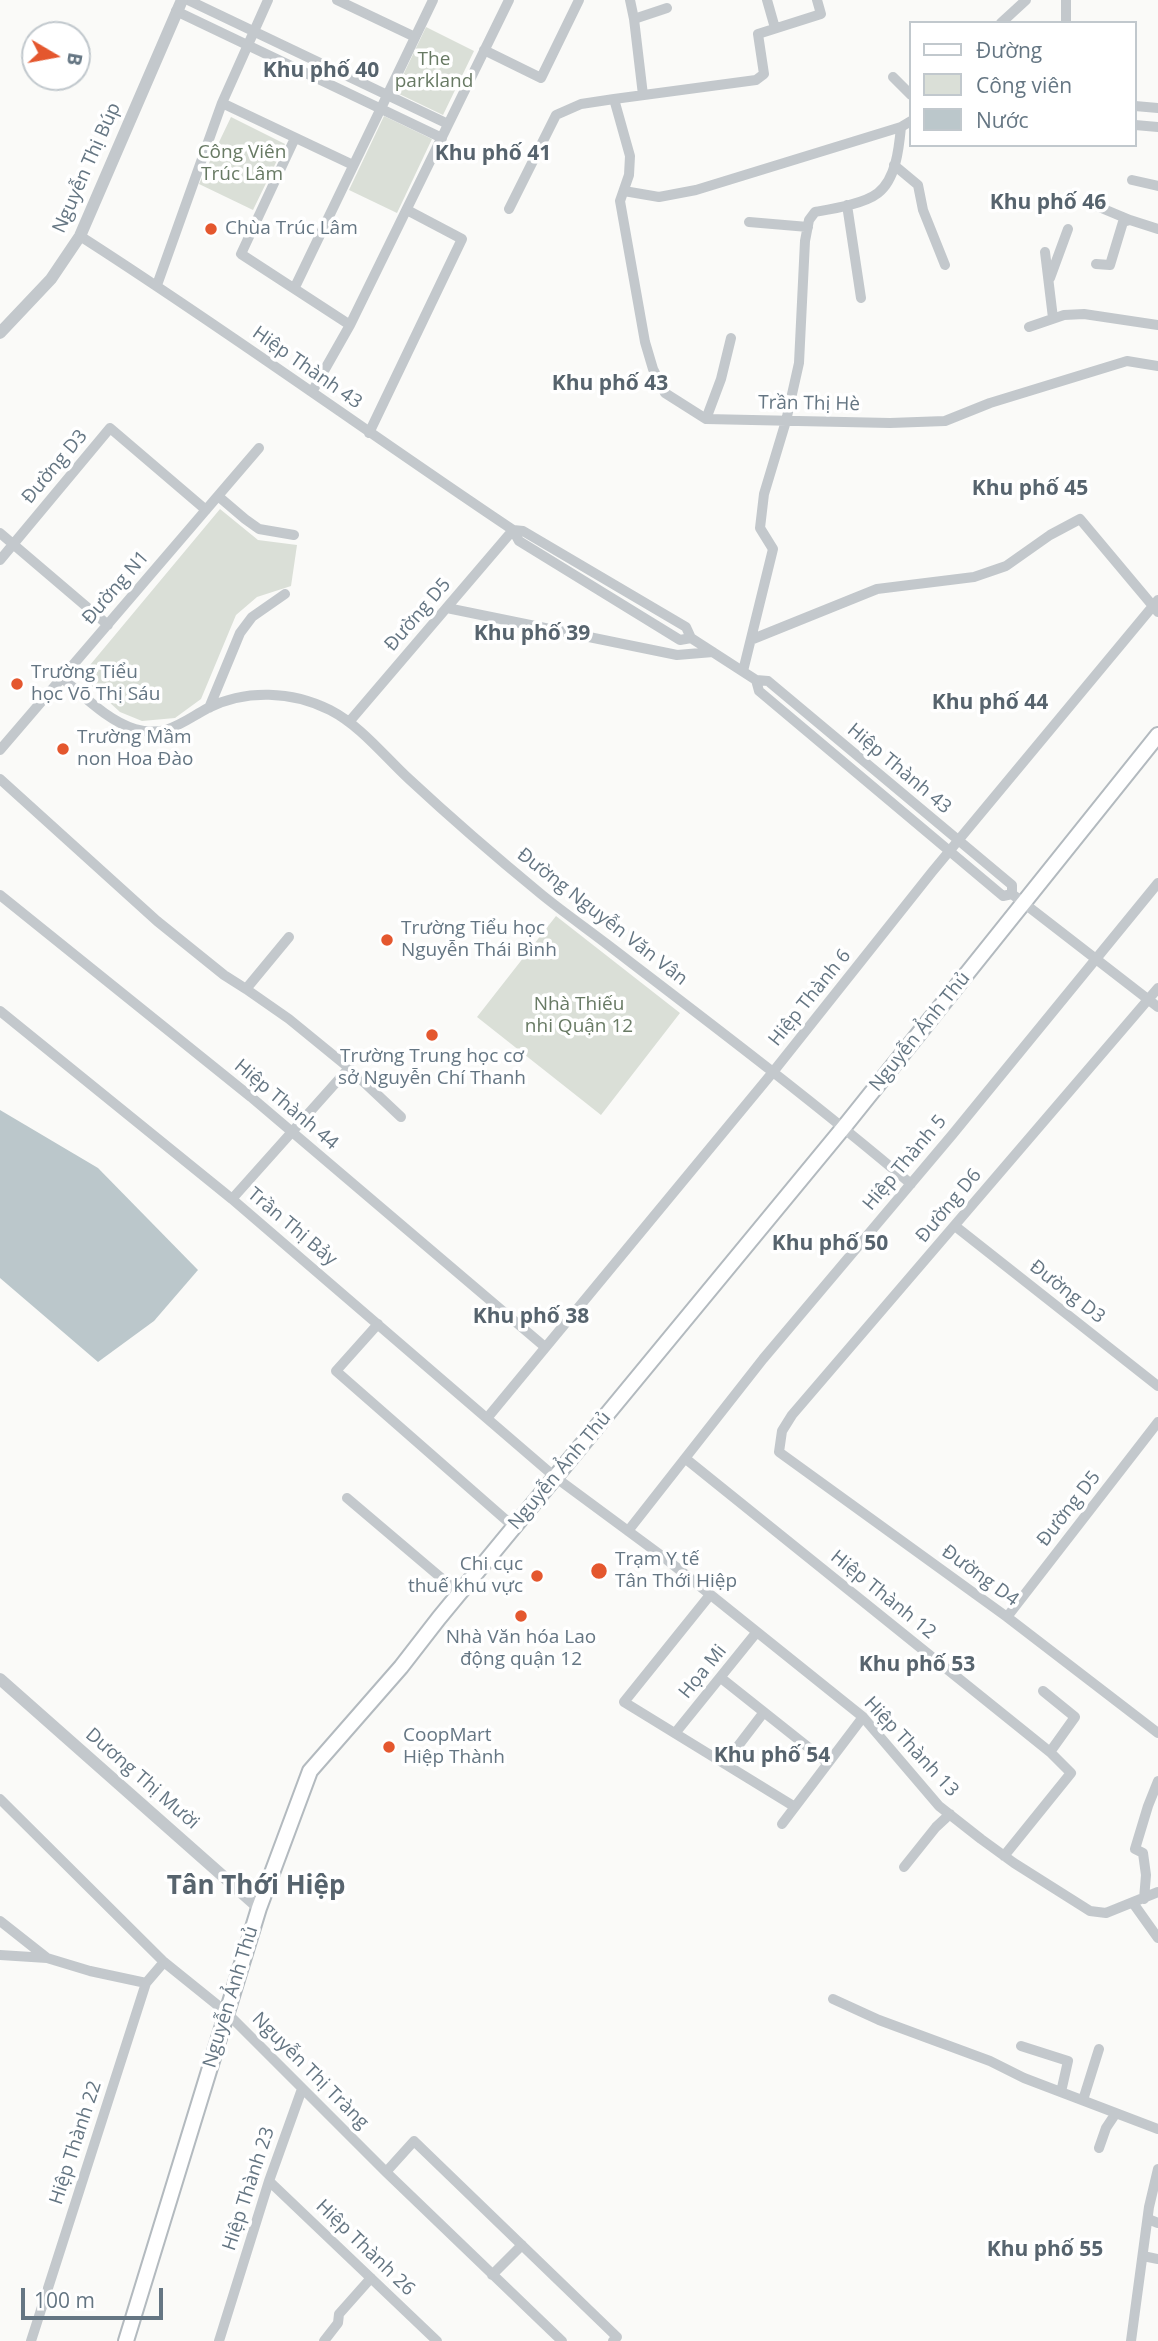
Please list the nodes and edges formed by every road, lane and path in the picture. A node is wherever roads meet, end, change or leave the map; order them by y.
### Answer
1 (188, 0) edge
2 (268, 0) edge
3 (337, 0) edge
4 (363, 0) edge
5 (433, 0) edge
6 (509, 0) edge
7 (579, 0) edge
8 (630, 0) edge
9 (767, 0) edge
10 (817, 0) edge
11 (1026, 0) edge
12 (1066, 0) edge
13 (179, 6) edge
14 (667, 8) dead end
15 (358, 10) junction
16 (634, 19) junction
17 (1003, 21) edge
18 (1066, 21) edge
19 (775, 28) junction
20 (253, 32) junction
21 (415, 37) junction
22 (247, 44) junction
23 (484, 51) junction
24 (893, 77) dead end
25 (909, 93) edge
26 (387, 95) junction
27 (643, 95) junction
28 (614, 99) junction
29 (222, 103) junction
30 (1137, 106) edge
31 (381, 108) junction
32 (1158, 108) edge
33 (909, 122) edge
34 (448, 124) junction
35 (1137, 125) edge
36 (901, 127) junction
37 (1158, 127) edge
38 (295, 138) junction
39 (442, 138) junction
40 (353, 165) junction
41 (894, 165) junction
42 (1132, 180) dead end
43 (1158, 186) edge
44 (624, 191) junction
45 (1087, 202) dead end
46 (847, 205) junction
47 (509, 209) dead end
48 (407, 210) junction
49 (1130, 220) junction
50 (750, 222) dead end
51 (808, 227) junction
52 (1068, 229) dead end
53 (1158, 229) edge
54 (80, 236) junction
55 (1045, 252) dead end
56 (1096, 264) dead end
57 (945, 265) dead end
58 (1048, 281) junction
59 (157, 285) junction
60 (295, 287) junction
61 (860, 298) dead end
62 (1054, 318) junction
63 (350, 325) junction
64 (1158, 325) edge
65 (1030, 327) dead end
66 (0, 333) edge
67 (731, 338) dead end
68 (1158, 366) edge
69 (312, 392) junction
70 (706, 419) junction
71 (786, 421) junction
72 (369, 433) junction
73 (258, 448) dead end
74 (218, 496) junction
75 (206, 510) junction
76 (513, 530) junction
77 (0, 533) edge
78 (294, 535) dead end
79 (13, 544) junction
80 (0, 560) edge
81 (285, 594) dead end
82 (1156, 606) edge
83 (447, 608) junction
84 (107, 625) junction
85 (752, 639) junction
86 (713, 652) junction
87 (743, 671) junction
88 (62, 678) junction
89 (756, 680) junction
90 (209, 708) junction
91 (349, 722) junction
92 (1158, 735) edge
93 (0, 750) edge
94 (0, 779) edge
95 (958, 841) junction
96 (949, 851) junction
97 (1158, 883) edge
98 (0, 895) edge
99 (1017, 898) junction
100 (289, 937) dead end
101 (1097, 960) junction
102 (1158, 988) edge
103 (246, 989) junction
104 (1149, 998) junction
105 (1158, 1007) edge
106 (0, 1011) edge
107 (349, 1068) junction
108 (773, 1072) junction
109 (401, 1117) dead end
110 (844, 1127) junction
111 (292, 1132) junction
112 (911, 1184) junction
113 (232, 1199) junction
114 (955, 1226) junction
115 (378, 1324) junction
116 (545, 1347) junction
117 (1158, 1386) edge
118 (488, 1417) junction
119 (1158, 1422) edge
120 (779, 1452) joint
121 (686, 1459) junction
122 (555, 1477) junction
123 (347, 1498) dead end
124 (514, 1527) junction
125 (628, 1531) junction
126 (459, 1593) junction
127 (710, 1595) junction
128 (1007, 1617) junction
129 (756, 1633) junction
130 (721, 1678) junction
131 (0, 1679) edge
132 (1043, 1691) dead end
133 (764, 1712) junction
134 (863, 1717) junction
135 (676, 1732) junction
136 (1158, 1732) edge
137 (1050, 1752) junction
138 (725, 1763) junction
139 (828, 1763) junction
140 (1158, 1781) edge
141 (0, 1799) edge
142 (795, 1807) junction
143 (950, 1814) junction
144 (782, 1824) dead end
145 (1004, 1856) junction
146 (904, 1867) dead end
147 (1158, 1892) edge
148 (1144, 1899) junction
149 (1133, 1903) junction
150 (259, 1908) junction
151 (0, 1921) edge
152 (1158, 1938) edge
153 (0, 1955) edge
154 (47, 1958) junction
155 (164, 1962) junction
156 (146, 1983) junction
157 (832, 1999) dead end
158 (226, 2012) junction
159 (1021, 2046) dead end
160 (1099, 2049) dead end
161 (302, 2089) junction
162 (1061, 2092) junction
163 (1083, 2100) junction
164 (1116, 2113) junction
165 (1158, 2129) edge
166 (1099, 2148) dead end
167 (1158, 2169) edge
168 (386, 2172) junction
169 (269, 2181) junction
170 (1153, 2221) edge
171 (522, 2245) junction
172 (1143, 2256) junction
173 (1158, 2259) edge
174 (492, 2274) junction
175 (371, 2278) junction
176 (31, 2341) edge
177 (126, 2341) edge
178 (219, 2341) edge
179 (324, 2341) edge
180 (437, 2341) edge
181 (562, 2341) edge
182 (613, 2341) edge
183 (1131, 2341) edge

1 - 20 street
2 - 20 street
3 - 15 street
4 - 15 street
5 - 21 street
6 - 23 street
7 - 23 street
8 - 16 street
9 - 19 street
10 - 19 street
11 - 17 street
12 - 18 street
13 - 22 street
13 - 54 street, Nguyễn Thị Búp
14 - 16 street
15 - 21 street
16 - 27 street
19 - 27 street
20 - 22 street
20 - 26 street
21 - 26 street
22 - 29 street
22 - 31 street
23 - 34 street
24 - 25 street
26 - 31 street
26 - 34 street
27 - 28 street
28 - 44 street
28 - 47 street
29 - 38 street
29 - 59 street
30 - 32 street
31 - 39 street
31 - 40 street
33 - 36 street
34 - 39 street
35 - 37 street
36 - 41 street
36 - 44 street
38 - 40 street
38 - 60 street
39 - 48 street
40 - 60 street
41 - 46 street
41 - 57 street
42 - 43 street
44 - 70 street
45 - 49 street
46 - 51 street
46 - 61 street
48 - 63 street
48 - 72 street
49 - 53 street
49 - 56 street
50 - 51 street
51 - 71 street
52 - 58 street
54 - 59 street, Hiệp Thành 43
54 - 66 street, Nguyễn Thị Búp
55 - 58 street
58 - 62 street
59 - 69 street, Hiệp Thành 43
60 - 63 street
62 - 64 street
62 - 65 street
63 - 69 street
67 - 70 street
68 - 71 street, Trần Thị Hè
69 - 72 street, Hiệp Thành 43
70 - 71 street, Trần Thị Hè
71 - 85 street
72 - 76 street, Hiệp Thành 43
73 - 74 street, Đường N1
74 - 75 street, Đường N1
74 - 78 street
75 - 79 street, Đường D3
75 - 84 street, Đường N1
76 - 83 street, Đường D5
76 - 86 street, Hiệp Thành 43
77 - 79 street
79 - 80 street, Đường D3
79 - 84 street
81 - 90 street
82 - 85 street
82 - 95 street, Hiệp Thành 6
83 - 86 street
83 - 91 street, Đường D5
84 - 88 street, Đường N1
85 - 87 street
86 - 87 street, Hiệp Thành 43
87 - 89 street, Hiệp Thành 43
88 - 90 street, Đường Nguyễn Văn Vân
88 - 93 street, Đường N1
89 - 95 street, Hiệp Thành 43
89 - 96 street, Hiệp Thành 43
90 - 91 street, Đường Nguyễn Văn Vân
91 - 108 street, Đường Nguyễn Văn Vân
92 - 99 main road, Nguyễn Ảnh Thủ
94 - 103 street
95 - 96 street, Hiệp Thành 6
95 - 99 street, Hiệp Thành 43
96 - 99 street, Hiệp Thành 43
96 - 108 street, Hiệp Thành 6
97 - 101 street, Hiệp Thành 5
98 - 111 street, Hiệp Thành 44
99 - 101 street, Hiệp Thành 43
99 - 110 main road, Nguyễn Ảnh Thủ
100 - 103 street
101 - 104 street, Hiệp Thành 43
101 - 112 street, Hiệp Thành 5
102 - 104 street, Đường D6
103 - 107 street
104 - 105 street, Hiệp Thành 43
104 - 114 street, Đường D6
106 - 113 street, Trần Thị Bảy
107 - 109 street
107 - 111 street
108 - 110 street, Đường Nguyễn Văn Vân
108 - 116 street, Hiệp Thành 6
110 - 112 street, Đường Nguyễn Văn Vân
110 - 122 main road, Nguyễn Ảnh Thủ
111 - 113 street
111 - 116 street, Hiệp Thành 44
112 - 121 street, Hiệp Thành 5
113 - 115 street, Trần Thị Bảy
114 - 117 street, Đường D3
114 - 120 street, Đường D6
115 - 118 street, Trần Thị Bảy
115 - 124 street
116 - 118 street, Hiệp Thành 6
118 - 122 street, Trần Thị Bảy
119 - 128 street, Đường D5
120 - 128 street, Đường D4
121 - 125 street, Hiệp Thành 5
121 - 137 street, Hiệp Thành 12
122 - 124 main road, Nguyễn Ảnh Thủ
122 - 125 street, Hiệp Thành 13
123 - 126 street
124 - 126 main road, Nguyễn Ảnh Thủ
125 - 127 street, Hiệp Thành 13
126 - 150 main road, Nguyễn Ảnh Thủ
127 - 129 street, Hiệp Thành 13
127 - 135 street
128 - 136 street, Đường D4
129 - 130 street, Họa Mi
129 - 134 street, Hiệp Thành 13
130 - 133 street
130 - 135 street, Họa Mi
131 - 150 street, Dương Thị Mười
132 - 137 street
133 - 138 street
133 - 139 street
134 - 139 street
134 - 143 street, Hiệp Thành 13
135 - 138 street
137 - 145 street, Hiệp Thành 12
138 - 142 street
139 - 142 street
140 - 148 street
141 - 155 street, Nguyễn Thị Tràng
142 - 144 street
143 - 145 street, Hiệp Thành 13
143 - 146 street
145 - 149 street, Hiệp Thành 13
147 - 148 street, Hiệp Thành 13
148 - 149 street, Hiệp Thành 13
149 - 152 street
150 - 158 main road, Nguyễn Ảnh Thủ
151 - 154 street
153 - 154 street
154 - 156 street
155 - 156 street, Hiệp Thành 22
155 - 158 street, Nguyễn Thị Tràng
156 - 176 street, Hiệp Thành 22
157 - 162 street
158 - 161 street, Nguyễn Thị Tràng
158 - 177 main road, Nguyễn Ảnh Thủ
159 - 162 street
160 - 163 street
161 - 168 street, Nguyễn Thị Tràng
161 - 169 street, Hiệp Thành 23
162 - 163 street
163 - 164 street
164 - 165 street
164 - 166 street
167 - 170 street
168 - 171 street
168 - 174 street, Nguyễn Thị Tràng
169 - 175 street, Hiệp Thành 26
169 - 178 street, Hiệp Thành 23
170 - 172 street
171 - 174 street
171 - 182 street
172 - 173 street
172 - 183 street
174 - 181 street, Nguyễn Thị Tràng
175 - 179 street
175 - 180 street, Hiệp Thành 26

